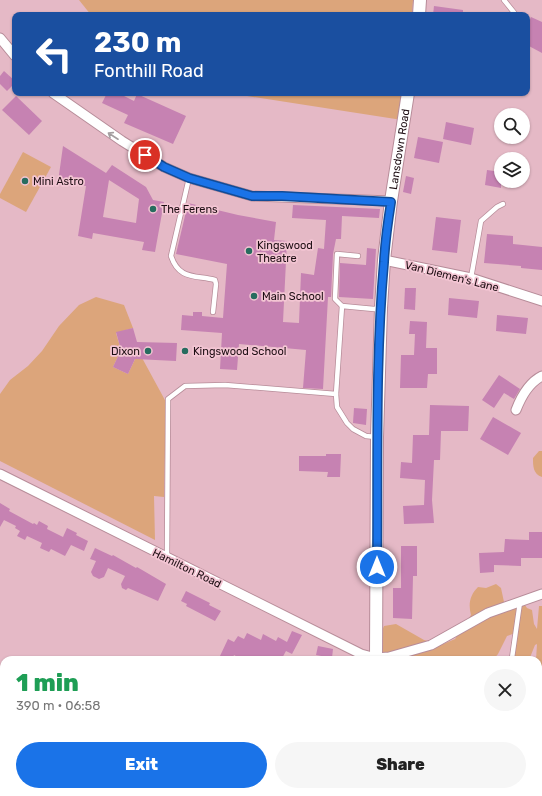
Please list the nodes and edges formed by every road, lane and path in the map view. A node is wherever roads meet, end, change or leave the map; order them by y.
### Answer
1 (420, 0) edge
2 (504, 0) edge
3 (419, 12) edge
4 (514, 12) edge
5 (0, 38) edge
6 (12, 52) edge
7 (57, 96) edge
8 (408, 96) edge
9 (189, 178) junction
10 (391, 202) junction
11 (504, 204) dead end
12 (358, 256) dead end
13 (384, 260) junction
14 (470, 278) junction
15 (542, 301) edge
16 (342, 306) junction
17 (380, 308) junction
18 (214, 312) dead end
19 (542, 376) edge
20 (336, 394) junction
21 (516, 410) dead end
22 (377, 437) junction
23 (0, 474) edge
24 (167, 558) junction
25 (542, 594) edge
26 (520, 602) junction
27 (367, 656) edge
28 (376, 656) edge
29 (393, 656) edge
30 (512, 656) edge

1 - 3 street
2 - 4 lane
5 - 6 street
9 -> 7 street
8 - 10 street, Lansdown Road
9 - 10 street
9 - 18 lane
10 - 13 street, Lansdown Road
11 - 14 lane
12 - 16 lane
13 - 14 street, Van Diemen's Lane
13 - 17 street, Lansdown Road
14 - 15 street, Van Diemen's Lane
16 - 17 lane
16 - 20 lane
17 - 22 street, Lansdown Road
19 - 21 street
20 - 22 lane
20 - 24 lane
22 - 28 street, Lansdown Road
23 - 24 street, Hamilton Road
24 - 27 street, Hamilton Road
25 - 26 street
26 - 29 street
26 - 30 lane

